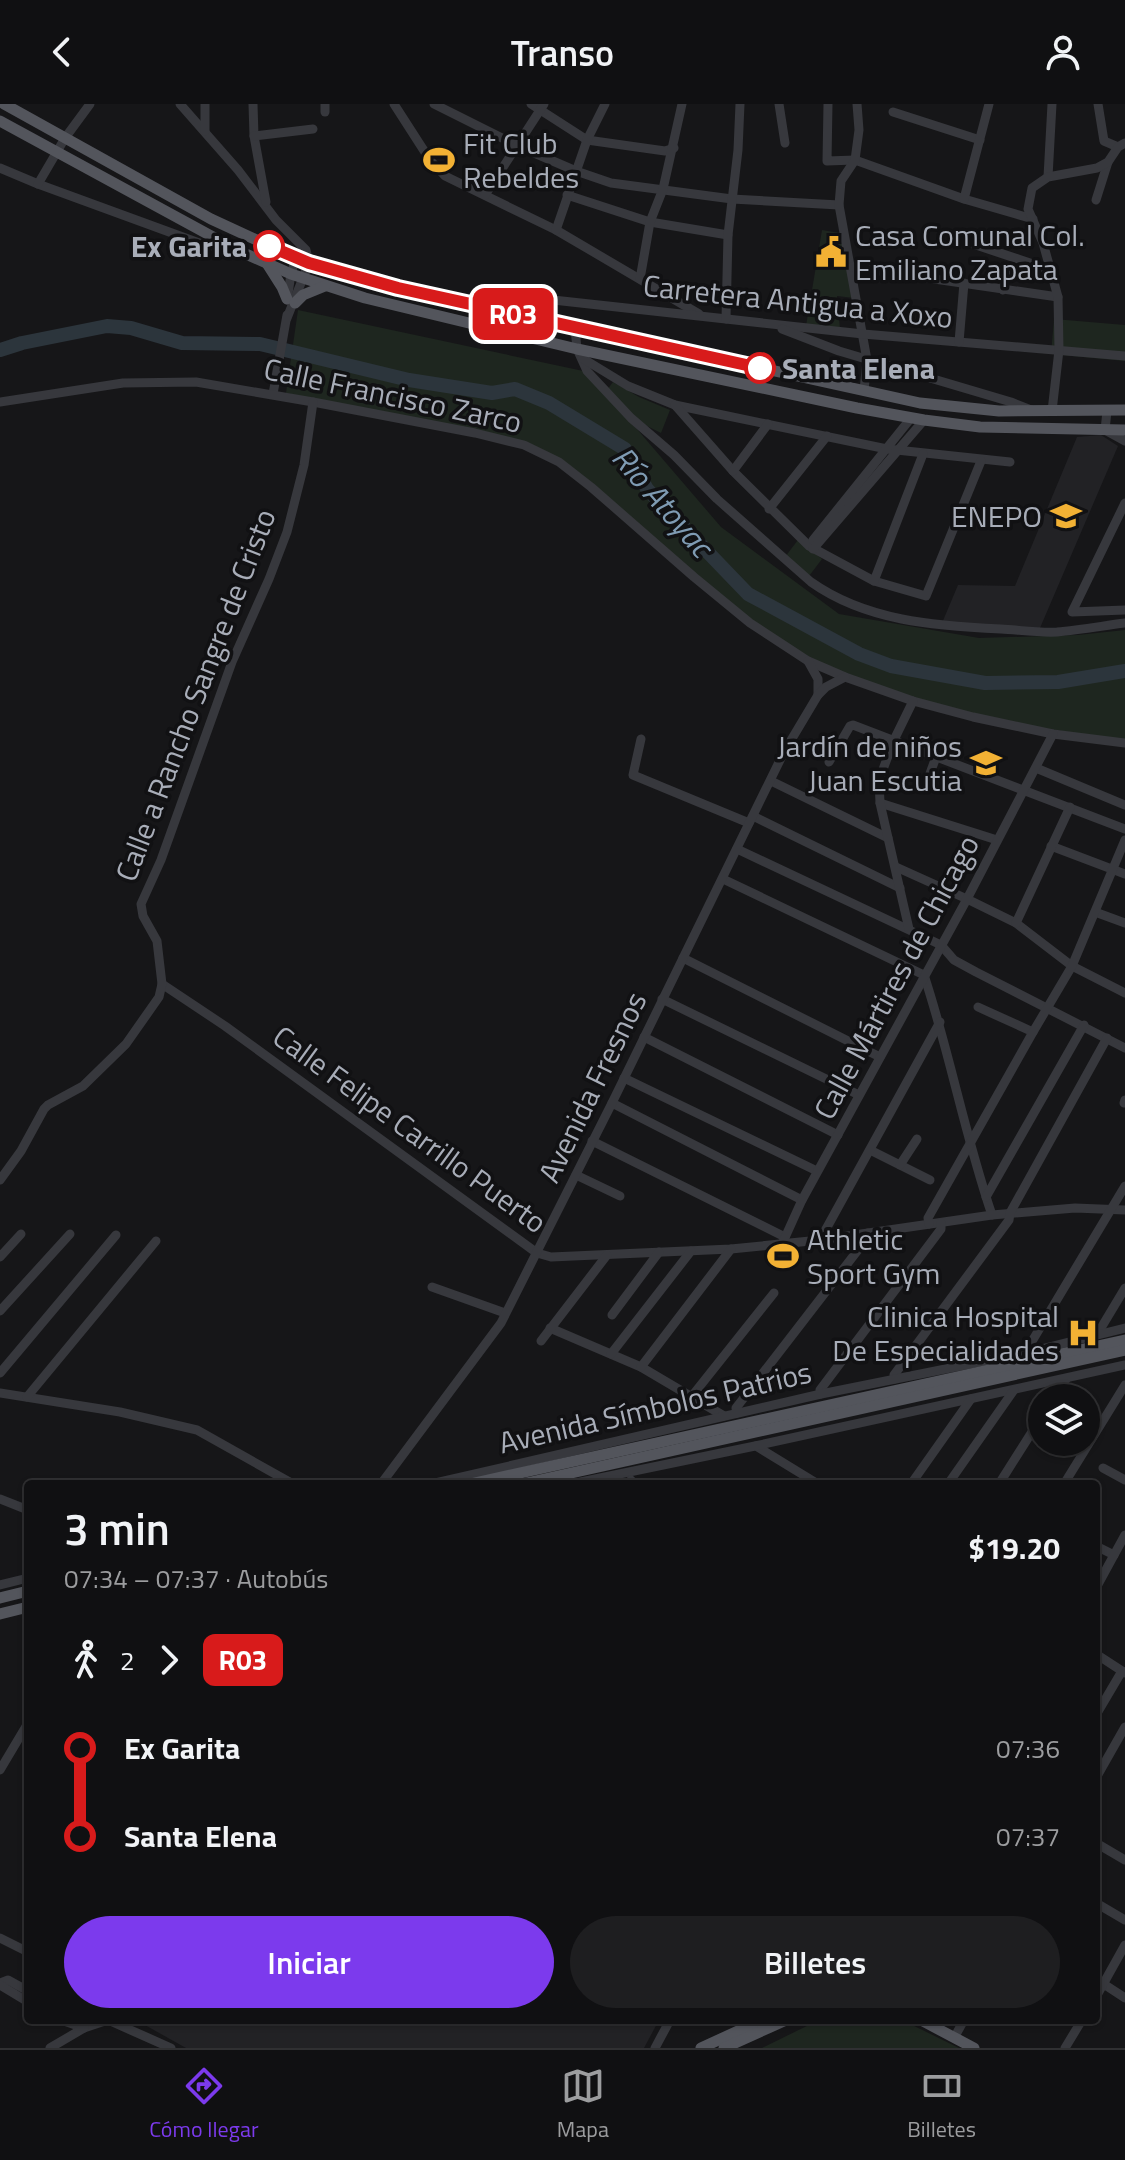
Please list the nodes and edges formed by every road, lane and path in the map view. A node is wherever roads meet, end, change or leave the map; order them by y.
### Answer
1 (4, 104) edge
2 (90, 104) edge
3 (180, 104) edge
4 (205, 104) edge
5 (253, 104) edge
6 (394, 104) edge
7 (434, 104) edge
8 (531, 104) edge
9 (605, 104) edge
10 (680, 104) edge
11 (690, 104) edge
12 (740, 104) edge
13 (779, 104) edge
14 (828, 104) edge
15 (857, 104) edge
16 (989, 104) edge
17 (1052, 104) edge
18 (1098, 104) edge
19 (447, 107) edge
20 (542, 108) edge
21 (893, 112) dead end
22 (0, 121) edge
23 (313, 129) dead end
24 (205, 131) junction
25 (254, 136) junction
26 (65, 138) junction
27 (587, 140) junction
28 (980, 140) junction
29 (785, 143) dead end
30 (1122, 145) edge
31 (518, 146) junction
32 (674, 148) junction
33 (56, 152) junction
34 (855, 160) junction
35 (1108, 162) junction
36 (0, 168) edge
37 (576, 171) junction
38 (1048, 177) junction
39 (38, 184) junction
40 (663, 189) junction
41 (485, 195) junction
42 (567, 195) junction
43 (732, 199) junction
44 (964, 199) junction
45 (1096, 200) dead end
46 (839, 205) junction
47 (268, 209) junction
48 (1033, 219) junction
49 (650, 222) junction
50 (556, 230) junction
51 (728, 235) junction
52 (973, 244) dead end
53 (237, 250) junction
54 (296, 258) junction
55 (309, 263) junction
56 (267, 265) junction
57 (852, 267) junction
58 (1051, 270) junction
59 (1007, 271) dead end
60 (291, 274) junction
61 (303, 278) junction
62 (640, 279) junction
63 (964, 283) junction
64 (325, 286) junction
65 (1003, 290) junction
66 (1058, 297) junction
67 (291, 301) junction
68 (467, 303) junction
69 (702, 315) junction
70 (726, 319) junction
71 (772, 325) junction
72 (575, 328) junction
73 (863, 334) junction
74 (959, 342) junction
75 (1059, 350) junction
76 (580, 354) junction
77 (1125, 356) edge
78 (867, 360) junction
79 (864, 391) junction
80 (273, 394) junction
81 (0, 402) edge
82 (313, 402) junction
83 (675, 405) junction
84 (1125, 410) edge
85 (1033, 411) junction
86 (1052, 411) junction
87 (1107, 411) junction
88 (911, 418) junction
89 (924, 420) junction
90 (768, 424) junction
91 (1105, 430) junction
92 (1125, 430) edge
93 (827, 436) junction
94 (1125, 441) edge
95 (887, 449) junction
96 (899, 451) junction
97 (923, 454) junction
98 (981, 461) junction
99 (1010, 462) dead end
100 (733, 471) junction
101 (1125, 503) edge
102 (769, 509) junction
103 (811, 548) junction
104 (874, 581) junction
105 (1124, 608) edge
106 (1125, 623) edge
107 (808, 661) junction
108 (845, 677) junction
109 (818, 695) junction
110 (913, 701) junction
111 (1053, 734) junction
112 (641, 739) dead end
113 (894, 740) junction
114 (1125, 743) edge
115 (936, 757) junction
116 (829, 762) dead end
117 (1036, 768) junction
118 (928, 779) dead end
119 (771, 781) junction
120 (1024, 789) junction
121 (880, 803) junction
122 (1125, 805) edge
123 (1070, 807) junction
124 (751, 819) junction
125 (1125, 829) edge
126 (888, 838) junction
127 (997, 840) junction
128 (1125, 840) edge
129 (1051, 846) junction
130 (737, 849) junction
131 (896, 867) junction
132 (1112, 870) junction
133 (1125, 874) edge
134 (723, 879) junction
135 (900, 888) junction
136 (967, 899) junction
137 (1095, 912) junction
138 (1016, 923) junction
139 (1125, 923) edge
140 (909, 929) junction
141 (941, 945) junction
142 (683, 958) junction
143 (1072, 966) junction
144 (924, 975) junction
145 (162, 984) junction
146 (1125, 993) edge
147 (662, 999) junction
148 (978, 1007) dead end
149 (1049, 1008) junction
150 (940, 1022) junction
151 (1084, 1025) junction
152 (1033, 1032) junction
153 (644, 1037) junction
154 (1107, 1038) junction
155 (1125, 1048) edge
156 (880, 1057) junction
157 (624, 1078) junction
158 (859, 1095) junction
159 (612, 1103) junction
160 (838, 1135) junction
161 (917, 1139) dead end
162 (592, 1141) junction
163 (970, 1144) junction
164 (870, 1150) junction
165 (900, 1165) junction
166 (817, 1171) junction
167 (576, 1175) junction
168 (0, 1180) edge
169 (930, 1180) dead end
170 (1125, 1186) edge
171 (620, 1196) dead end
172 (986, 1197) junction
173 (802, 1200) junction
174 (1113, 1208) junction
175 (1125, 1210) edge
176 (1010, 1213) junction
177 (992, 1215) junction
178 (941, 1223) junction
179 (929, 1224) junction
180 (868, 1233) junction
181 (21, 1234) dead end
182 (70, 1234) dead end
183 (116, 1235) dead end
184 (784, 1240) junction
185 (820, 1240) junction
186 (156, 1241) dead end
187 (731, 1249) junction
188 (691, 1251) junction
189 (659, 1252) junction
190 (537, 1253) junction
191 (607, 1255) junction
192 (0, 1257) edge
193 (432, 1287) dead end
194 (1125, 1288) edge
195 (774, 1293) dead end
196 (0, 1311) edge
197 (505, 1313) junction
198 (612, 1315) dead end
199 (550, 1328) junction
200 (1125, 1328) edge
201 (1102, 1333) junction
202 (1125, 1340) edge
203 (541, 1341) dead end
204 (1125, 1350) edge
205 (1025, 1353) junction
206 (611, 1354) junction
207 (1125, 1365) edge
208 (641, 1367) junction
209 (0, 1373) edge
210 (895, 1379) junction
211 (1066, 1379) junction
212 (1063, 1384) edge
213 (1125, 1385) edge
214 (1014, 1390) junction
215 (0, 1393) edge
216 (821, 1394) junction
217 (692, 1396) junction
218 (27, 1397) junction
219 (971, 1398) junction
220 (737, 1413) junction
221 (724, 1416) junction
222 (1028, 1438) edge
223 (755, 1446) junction
224 (501, 1466) junction
225 (1103, 1468) dead end
226 (522, 1478) edge
227 (286, 1480) edge
228 (384, 1480) edge
229 (447, 1480) edge
230 (630, 1480) edge
231 (811, 1480) edge
232 (914, 1480) edge
233 (951, 1480) edge
234 (1002, 1480) edge
235 (1066, 1480) edge
236 (1125, 1480) edge
237 (0, 1499) edge
238 (24, 1508) edge
239 (1125, 1535) edge
240 (1100, 1548) edge
241 (1114, 1555) junction
242 (24, 1579) edge
243 (1100, 1580) edge
244 (0, 1585) edge
245 (24, 1592) edge
246 (0, 1598) edge
247 (24, 1608) edge
248 (0, 1614) edge
249 (1100, 1657) edge
250 (1124, 1672) edge
251 (1100, 1709) edge
252 (1125, 1727) edge
253 (24, 1730) edge
254 (0, 1770) edge
255 (1100, 1771) edge
256 (1100, 1845) edge
257 (1125, 1860) edge
258 (1100, 1905) edge
259 (1125, 1920) edge
260 (0, 1938) edge
261 (1125, 1945) edge
262 (24, 1950) edge
263 (1100, 1981) edge
264 (0, 1984) edge
265 (24, 1990) edge
266 (1125, 1998) edge
267 (83, 2024) edge
268 (117, 2024) edge
269 (668, 2024) edge
270 (756, 2024) edge
271 (774, 2024) edge
272 (928, 2024) edge
273 (962, 2024) edge
274 (1080, 2024) edge
275 (737, 2037) junction
276 (954, 2038) junction
277 (50, 2048) edge
278 (171, 2048) edge
279 (655, 2048) edge
280 (701, 2048) edge
281 (724, 2048) edge
282 (974, 2048) edge
283 (1065, 2048) edge

1 - 26 main road
2 - 26 street
3 - 24 street
4 - 24 street
5 - 25 street
6 - 41 street
7 - 19 street
8 - 20 street
9 - 27 street
10 - 11 street
10 - 32 street
12 - 43 street
13 - 29 street
14 - 34 street
15 - 34 street
16 - 28 street
17 - 38 street
18 - 30 street
19 - 31 street
20 - 27 street
20 - 31 street
21 - 28 street
22 - 33 main road
23 - 25 street
24 - 47 street
25 - 47 street
26 - 33 street
26 - 54 main road
27 - 32 street
27 - 37 street
28 - 44 street
30 - 35 street
31 - 37 street
31 - 41 street
32 - 40 street
33 - 39 street
33 - 53 main road
34 - 44 street
34 - 46 street
35 - 38 street
35 - 45 street
36 - 39 street
37 - 40 street
37 - 42 street
38 - 48 street
39 - 53 street
40 - 43 street
40 - 49 street
41 - 50 street
42 - 49 street
42 - 50 street
43 - 46 street
43 - 51 street
44 - 48 street
46 - 57 street
47 - 55 street
48 - 58 street
49 - 51 street
49 - 62 street
50 - 62 street
51 - 70 street
52 - 58 street
53 - 56 main road
54 - 55 main road
54 - 60 street
55 - 61 street
55 - 68 main road
56 - 60 main road
56 - 67 main road
57 - 63 street
57 - 73 street
58 - 66 street
59 - 65 street
60 - 61 main road
60 - 67 street
61 - 64 main road
61 - 67 street
62 - 69 street
63 - 65 street
63 - 74 street
64 - 67 main road
64 - 76 main road
65 - 66 street
66 - 75 street
67 - 80 street
68 - 69 street, Carretera Antigua a Xoxo
68 - 72 main road
69 - 70 street, Carretera Antigua a Xoxo
70 - 71 street, Carretera Antigua a Xoxo
71 - 73 street, Carretera Antigua a Xoxo
71 - 78 street
72 - 76 street
72 - 79 main road
73 - 74 street, Carretera Antigua a Xoxo
73 - 78 street
74 - 75 street, Carretera Antigua a Xoxo
75 - 77 street, Carretera Antigua a Xoxo
75 - 86 street
76 - 83 street
76 - 88 main road
76 - 106 street
78 - 79 street
78 - 85 street
79 - 85 main road
80 - 81 street, Calle Francisco Zarco
80 - 82 street, Calle Francisco Zarco
82 - 107 street, Calle Francisco Zarco
82 - 145 street, Calle a Rancho Sangre de Cristo
83 - 90 street
83 - 100 street
84 - 87 main road
85 - 86 main road
86 - 87 main road
87 - 91 street
88 - 89 main road
88 - 95 street
89 - 91 main road
89 - 96 street
90 - 93 street
90 - 100 street
91 - 92 main road
91 - 94 street
93 - 95 street
93 - 102 street
95 - 96 street
95 - 103 street
96 - 97 street
96 - 103 street
97 - 98 street
97 - 104 street
98 - 99 street
98 - 104 street
100 - 102 street
101 - 105 street
102 - 103 street
103 - 104 street
107 - 108 street, Calle Francisco Zarco
107 - 109 street
108 - 109 street, Avenida Fresnos
108 - 110 street, Calle Francisco Zarco
109 - 119 street, Avenida Fresnos
110 - 111 street, Calle Francisco Zarco
110 - 113 street
111 - 114 street, Calle Francisco Zarco
111 - 117 street, Calle Mártires de Chicago
112 - 124 street
113 - 115 street
113 - 116 street
113 - 121 street
115 - 118 street
115 - 120 street
117 - 120 street, Calle Mártires de Chicago
117 - 122 street
119 - 124 street, Avenida Fresnos
119 - 126 street
120 - 123 street
120 - 127 street, Calle Mártires de Chicago
121 - 126 street
121 - 127 street
123 - 125 street
123 - 129 street
124 - 130 street, Avenida Fresnos
124 - 135 street
126 - 131 street
127 - 136 street, Calle Mártires de Chicago
128 - 132 street
129 - 132 street
129 - 138 street
130 - 134 street, Avenida Fresnos
130 - 140 street
131 - 135 street
131 - 136 street
132 - 133 street
132 - 137 street
134 - 142 street, Avenida Fresnos
134 - 144 street
135 - 140 street
136 - 138 street
136 - 141 street, Calle Mártires de Chicago
137 - 139 street
137 - 143 street
138 - 143 street
140 - 141 street
141 - 144 street, Calle Mártires de Chicago
141 - 149 street
142 - 147 street, Avenida Fresnos
142 - 156 street
143 - 146 street
143 - 149 street
144 - 150 street
144 - 156 street, Calle Mártires de Chicago
145 - 168 street
145 - 190 street, Calle Felipe Carrillo Puerto
147 - 153 street, Avenida Fresnos
147 - 158 street
148 - 152 street
149 - 151 street
149 - 152 street
150 - 163 street
150 - 164 street
151 - 154 street
151 - 172 street
152 - 163 street
153 - 157 street, Avenida Fresnos
153 - 160 street
154 - 155 street
154 - 176 street
156 - 158 street, Calle Mártires de Chicago
157 - 159 street, Avenida Fresnos
157 - 166 street
158 - 160 street, Calle Mártires de Chicago
159 - 162 street, Avenida Fresnos
159 - 173 street
160 - 166 street, Calle Mártires de Chicago
161 - 165 street
162 - 167 street, Avenida Fresnos
162 - 184 street
163 - 172 street
163 - 179 street
164 - 165 street
164 - 185 street
165 - 169 street
166 - 173 street, Calle Mártires de Chicago
167 - 171 street
167 - 190 street, Avenida Fresnos
170 - 174 street
172 - 177 street
173 - 184 street, Calle Mártires de Chicago
174 - 175 street, Calle Felipe Carrillo Puerto
174 - 176 street, Calle Felipe Carrillo Puerto
174 - 205 street
176 - 177 street, Calle Felipe Carrillo Puerto
176 - 210 street
177 - 178 street, Calle Felipe Carrillo Puerto
178 - 179 street, Calle Felipe Carrillo Puerto
178 - 216 street
179 - 180 street, Calle Felipe Carrillo Puerto
180 - 185 street, Calle Felipe Carrillo Puerto
180 - 220 street
181 - 192 street
182 - 196 street
183 - 209 street
184 - 185 street, Calle Felipe Carrillo Puerto
184 - 187 street, Calle Felipe Carrillo Puerto
186 - 218 street
187 - 188 street, Calle Felipe Carrillo Puerto
187 - 208 street
188 - 189 street, Calle Felipe Carrillo Puerto
188 - 206 street
189 - 191 street, Calle Felipe Carrillo Puerto
189 - 198 street
190 - 191 street, Calle Felipe Carrillo Puerto
190 - 197 street, Avenida Fresnos
191 - 199 street
193 - 197 street
194 - 201 street
195 - 217 street
197 - 228 street, Avenida Fresnos
199 - 203 street
199 - 206 street
200 - 201 street, Avenida Símbolos Patrios
201 - 205 street, Avenida Símbolos Patrios
202 - 226 main road, Avenida Símbolos Patrios
204 - 226 main road, Avenida Símbolos Patrios
205 - 210 street, Avenida Símbolos Patrios
206 - 208 street
207 - 211 street, Avenida Símbolos Patrios
208 - 217 street
210 - 216 street, Avenida Símbolos Patrios
211 - 212 street
211 - 214 street, Avenida Símbolos Patrios
213 - 235 street
214 - 219 street, Avenida Símbolos Patrios
214 - 233 street
215 - 218 street
216 - 220 street, Avenida Símbolos Patrios
217 - 221 street
218 - 227 street
219 - 223 street, Avenida Símbolos Patrios
219 - 232 street
220 - 221 street, Avenida Símbolos Patrios
221 - 224 street, Avenida Símbolos Patrios
222 - 234 street
223 - 230 street, Avenida Símbolos Patrios
223 - 231 street
224 - 226 main road
224 - 229 street, Avenida Símbolos Patrios
225 - 236 street
237 - 238 street
239 - 241 street
240 - 241 street
241 - 243 street
242 - 244 street
245 - 246 main road
247 - 248 main road
249 - 250 street
250 - 251 street
252 - 255 street
253 - 254 street
256 - 257 street
258 - 259 street
260 - 262 street
261 - 263 street
263 - 266 street
264 - 265 street
267 - 277 street
268 - 278 street
269 - 279 street
270 - 275 main road
271 - 275 main road
272 - 276 main road
273 - 276 street
274 - 283 street
275 - 280 main road
275 - 281 main road
276 - 282 main road

